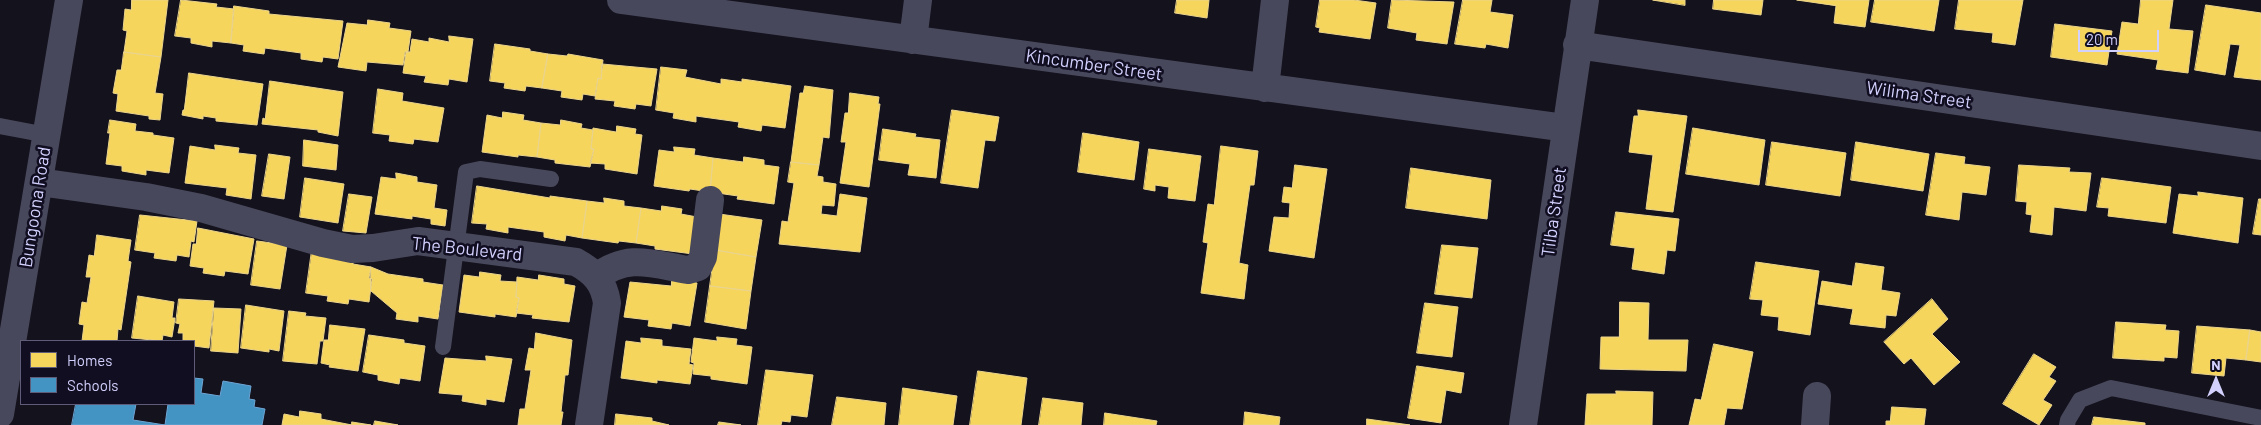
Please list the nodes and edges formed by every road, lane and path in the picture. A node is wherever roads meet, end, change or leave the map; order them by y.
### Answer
1 (69, 0) edge
2 (621, 0) edge
3 (918, 0) edge
4 (1275, 0) edge
5 (1585, 0) edge
6 (912, 40) junction
7 (1577, 45) junction
8 (1265, 88) junction
9 (0, 126) edge
10 (1566, 128) junction
11 (47, 135) junction
12 (2261, 146) edge
13 (551, 179) dead end
14 (39, 182) junction
15 (710, 200) dead end
16 (457, 245) junction
17 (597, 277) junction
18 (442, 347) dead end
19 (1817, 396) dead end
20 (0, 414) edge
21 (2261, 418) edge
22 (589, 425) edge
23 (1523, 425) edge
24 (1815, 425) edge
25 (2067, 425) edge

1 - 11 street, Bungoona Road
2 - 6 street, Kincumber Street
3 - 6 street
4 - 8 street
5 - 7 street, Tilba Street
6 - 8 street, Kincumber Street
7 - 10 street, Tilba Street
7 - 12 street, Wilima Street
8 - 10 street, Kincumber Street
9 - 11 lane
10 - 23 street, Tilba Street
11 - 14 street, Bungoona Road
13 - 16 lane
14 - 16 street, The Boulevard
14 - 20 street, Bungoona Road
15 - 17 street
16 - 17 street, The Boulevard
16 - 18 lane
17 - 22 street
19 - 24 street
21 - 25 lane

